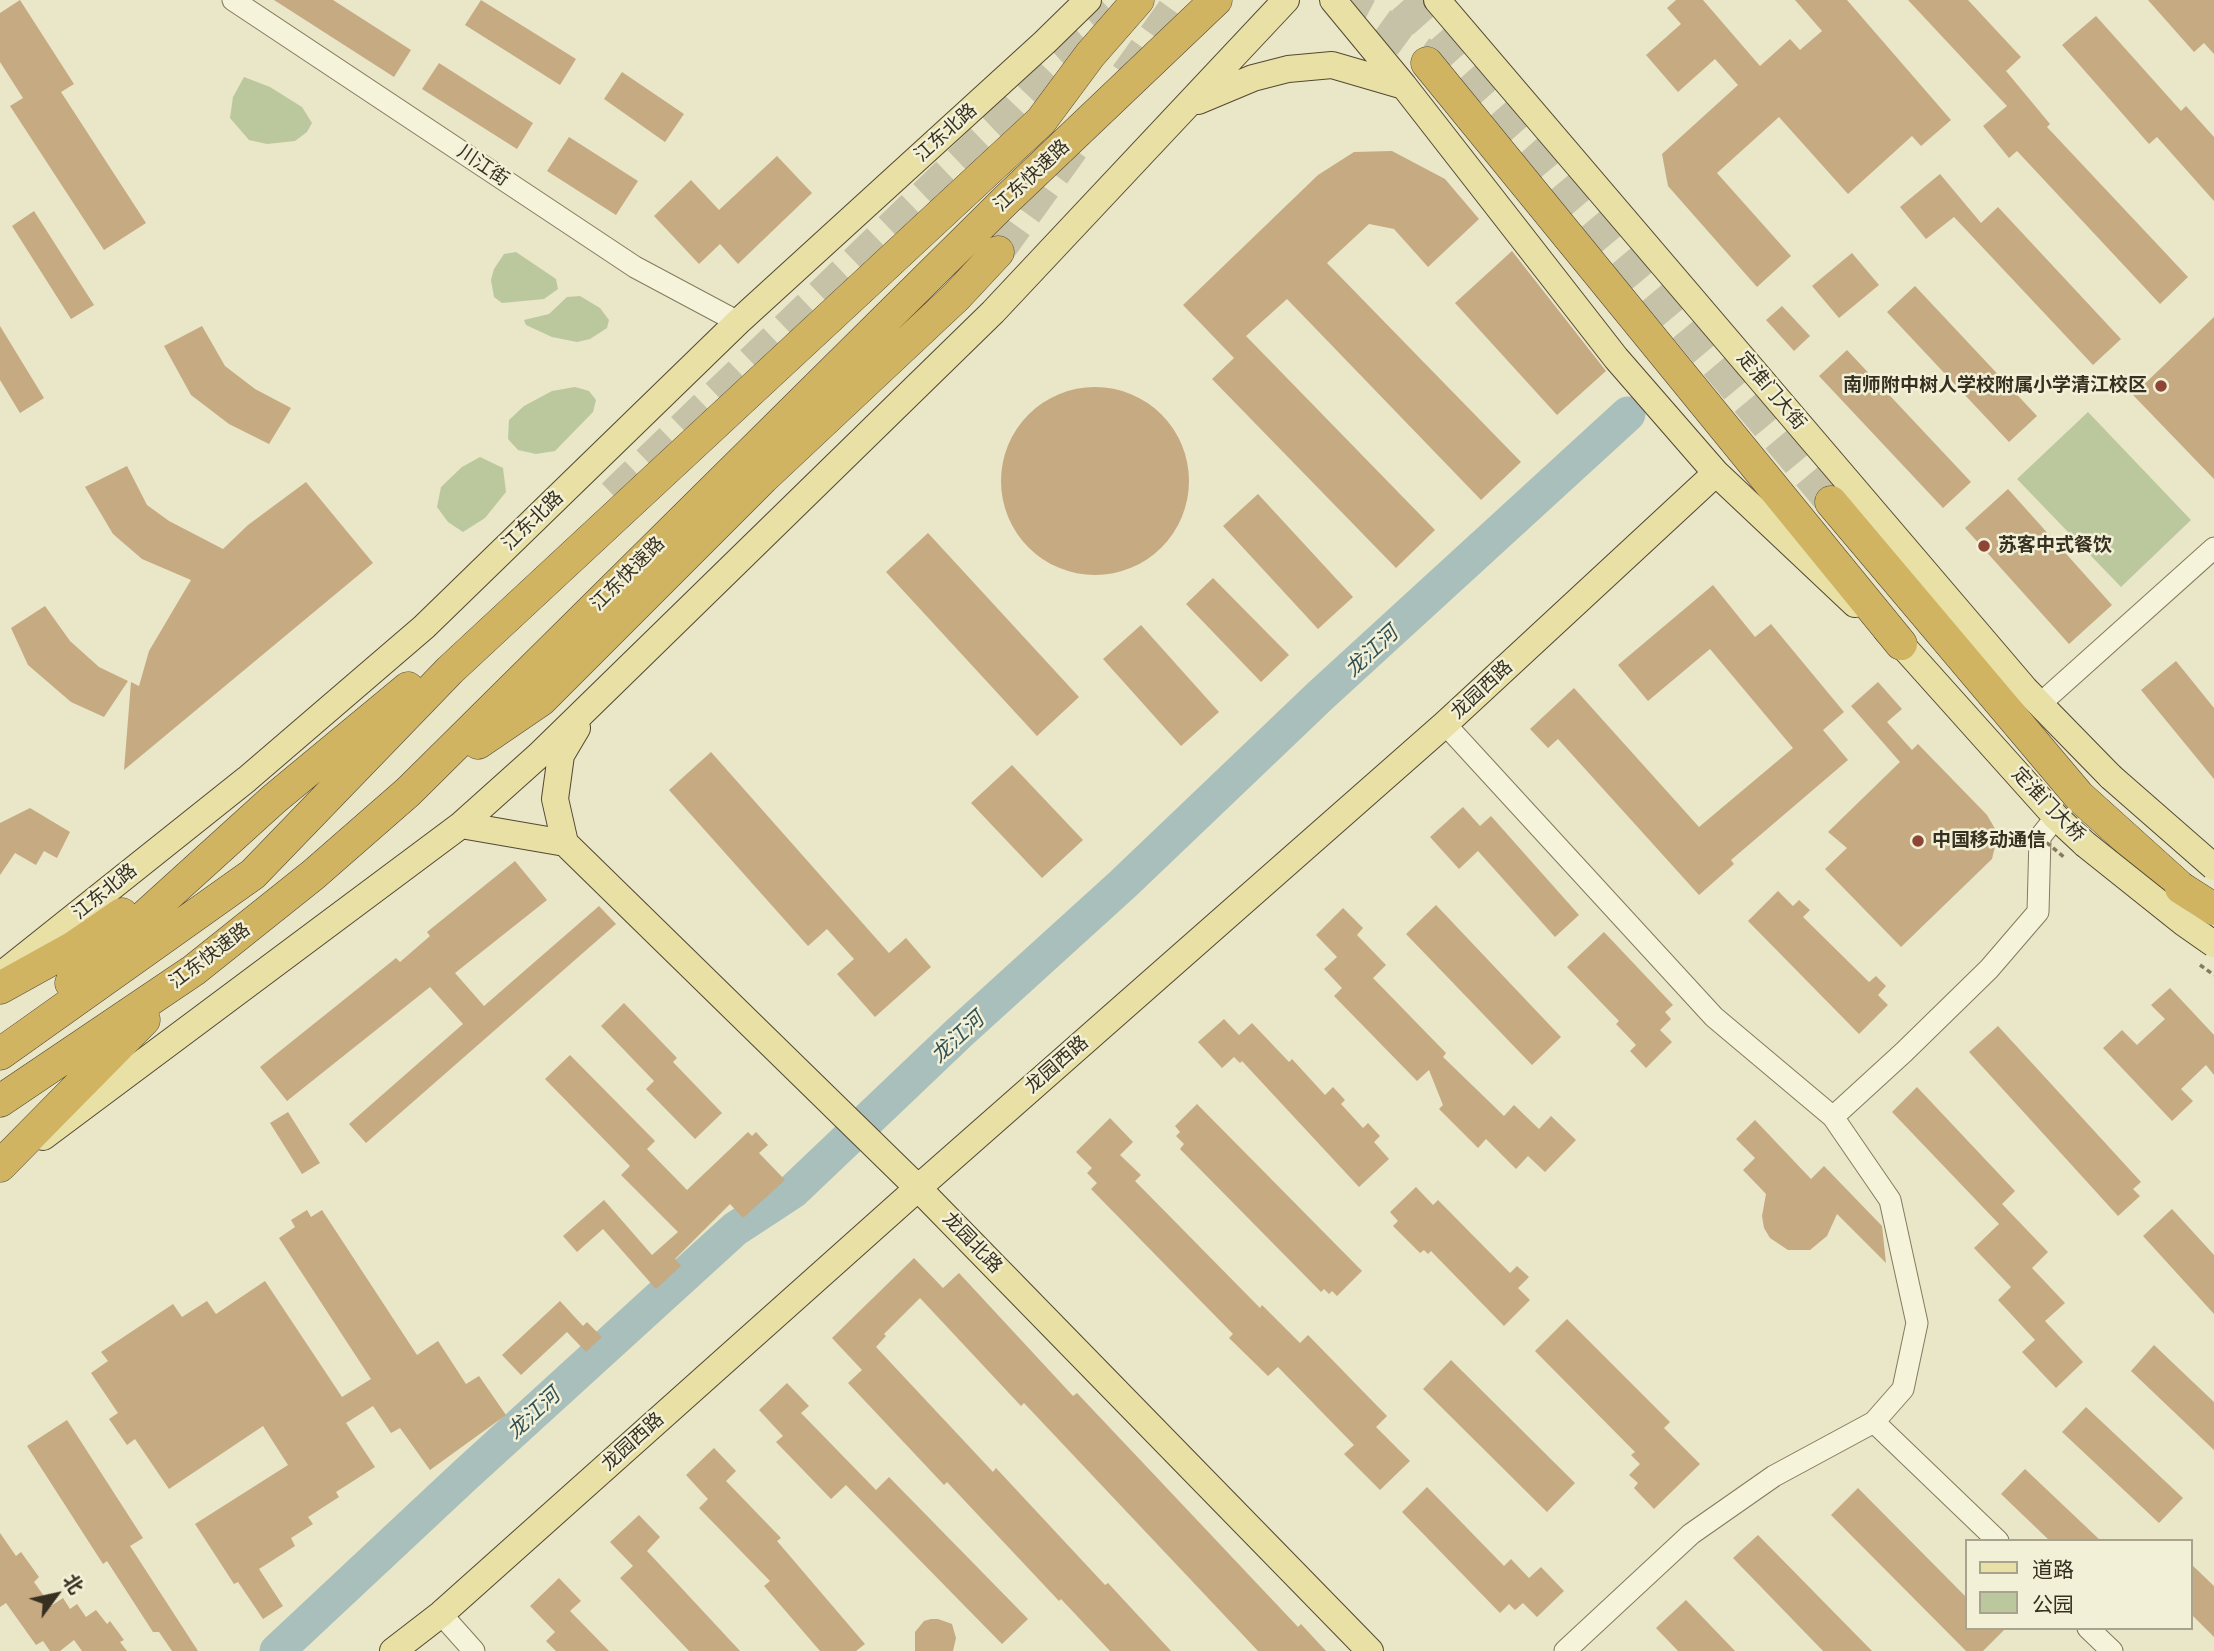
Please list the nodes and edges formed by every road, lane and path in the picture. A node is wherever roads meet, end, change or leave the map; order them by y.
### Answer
1 (233, 0) edge
2 (1088, 0) edge
3 (1109, 0) edge
4 (1138, 0) edge
5 (1216, 0) edge
6 (1286, 0) edge
7 (1333, 0) edge
8 (1437, 0) edge
9 (1455, 0) edge
10 (1461, 27) junction
11 (1045, 42) junction
12 (1090, 55) junction
13 (1427, 63) tunnel mouth
14 (1404, 86) junction
15 (1124, 89) junction
16 (1186, 106) junction
17 (998, 252) tunnel mouth
18 (738, 322) junction
19 (1716, 473) junction
20 (613, 495) tunnel mouth
21 (1831, 502) tunnel mouth
22 (2214, 548) edge
23 (1901, 644) junction
24 (593, 700) junction
25 (2040, 704) junction
26 (1445, 724) junction
27 (408, 792) junction
28 (274, 799) junction
29 (2056, 817) junction
30 (461, 825) junction
31 (565, 843) junction
32 (2214, 867) edge
33 (2214, 909) edge
34 (2214, 944) edge
35 (194, 970) junction
36 (0, 976) edge
37 (0, 988) edge
38 (0, 1047) edge
39 (0, 1054) edge
40 (0, 1101) edge
41 (1833, 1117) junction
42 (0, 1168) edge
43 (918, 1188) junction
44 (1874, 1422) junction
45 (1995, 1539) edge
46 (441, 1614) junction
47 (2090, 1630) edge
48 (393, 1651) edge
49 (474, 1651) edge
50 (1370, 1651) edge
51 (1565, 1651) edge
52 (2112, 1651) edge

1 - 18 street, 川江街
2 - 11 main road
3 - 11 main road
4 - 12 highway, 江东快速路
5 - 15 highway, 江东快速路
6 - 16 main road
7 - 14 main road
8 - 10 main road, 定淮门大街
9 - 10 main road
10 - 25 main road, 定淮门大街
11 - 18 main road, 江东北路
12 - 15 highway
12 - 39 highway, 江东快速路
13 - 23 highway
14 - 16 main road
14 - 19 main road
15 - 27 highway, 江东快速路
16 - 24 main road
17 - 27 highway
18 - 36 main road, 江东北路
19 - 23 main road
19 - 26 main road, 龙园西路
20 - 28 highway
21 - 33 highway, bridge
22 - 25 street
23 - 29 main road, 定淮门大桥
24 - 30 main road
24 - 31 main road
25 - 32 main road, 定淮门大街, bridge
26 - 41 street
26 - 43 main road, 龙园西路
27 - 35 highway, 江东快速路
28 - 37 highway
28 - 38 highway
29 - 34 main road, 定淮门大桥, bridge
29 - 41 street
30 - 31 main road
30 - 42 main road
31 - 43 main road, 龙园北路
35 - 40 highway, 江东快速路
35 - 42 highway
41 - 44 street
43 - 46 main road, 龙园西路
43 - 50 main road, 龙园北路
44 - 45 street
44 - 51 street
46 - 48 main road, 龙园西路
46 - 49 street
47 - 52 street

